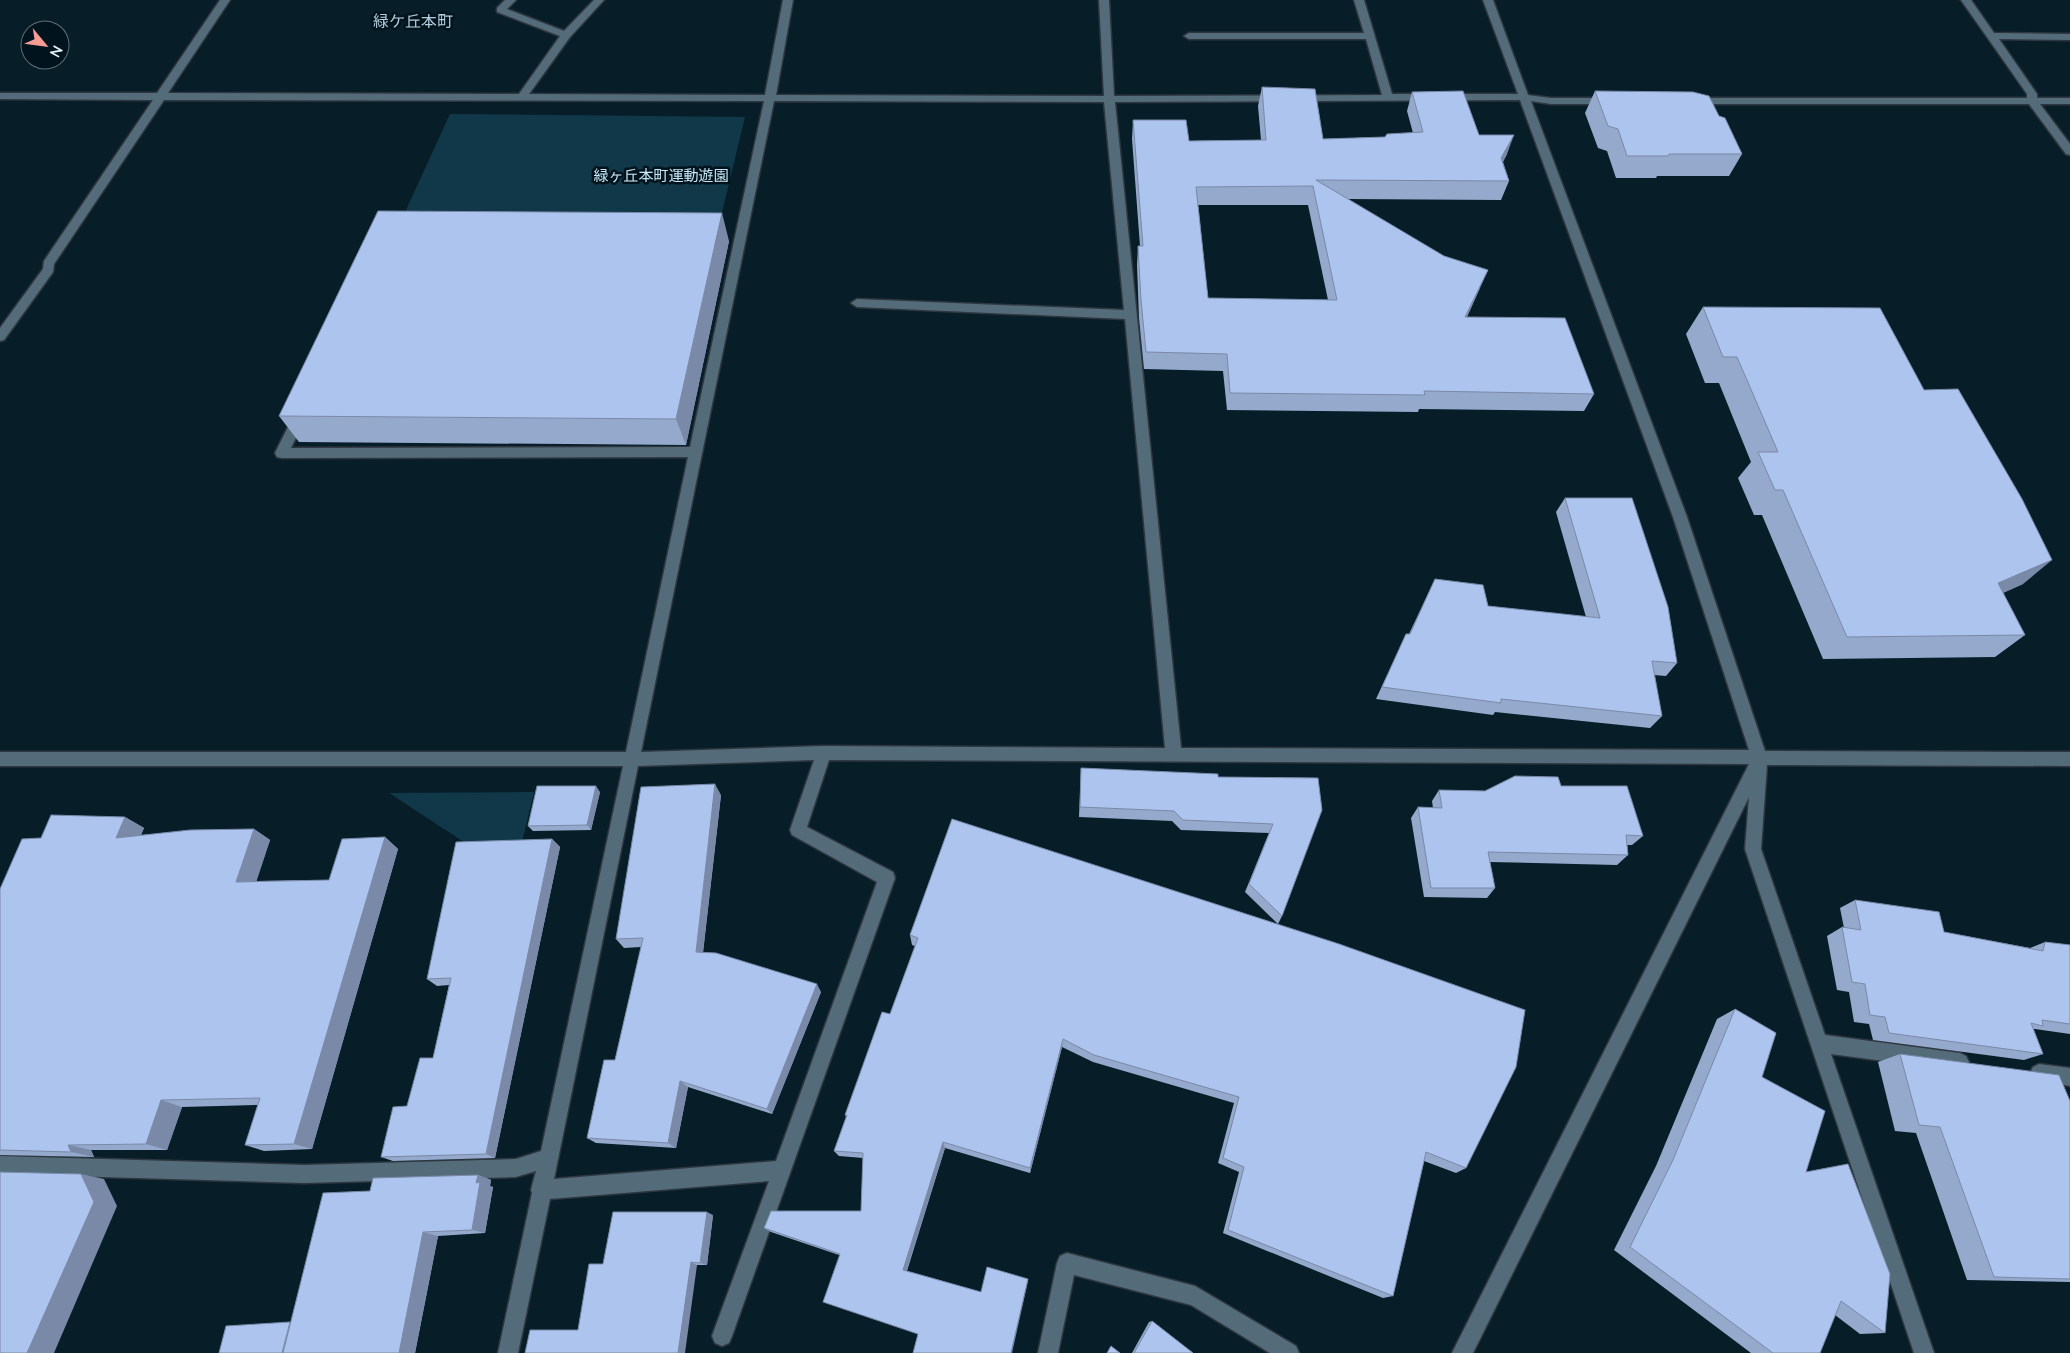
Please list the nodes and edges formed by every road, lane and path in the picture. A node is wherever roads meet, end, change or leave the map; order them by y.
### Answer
1 (225, 0) edge
2 (511, 0) edge
3 (599, 0) edge
4 (788, 0) edge
5 (1104, 0) edge
6 (1358, 0) edge
7 (1488, 0) edge
8 (1966, 0) edge
9 (566, 34) junction
10 (1189, 36) dead end
11 (1370, 36) junction
12 (1992, 36) junction
13 (2070, 37) edge
14 (0, 96) edge
15 (160, 96) junction
16 (522, 97) junction
17 (770, 97) junction
18 (1388, 97) junction
19 (1524, 97) junction
20 (1109, 99) junction
21 (1620, 101) edge
22 (1679, 101) edge
23 (2032, 101) junction
24 (2070, 101) edge
25 (2070, 152) edge
26 (857, 303) dead end
27 (1130, 315) junction
28 (0, 337) edge
29 (307, 400) edge
30 (695, 452) junction
31 (824, 754) junction
32 (1174, 755) junction
33 (0, 759) edge
34 (1760, 759) junction
35 (633, 760) junction
36 (2070, 760) edge
37 (1819, 1043) junction
38 (1973, 1064) edge
39 (2022, 1070) edge
40 (2070, 1077) edge
41 (547, 1159) junction
42 (0, 1165) edge
43 (782, 1170) junction
44 (540, 1190) junction
45 (722, 1336) dead end
46 (508, 1353) edge
47 (1048, 1353) edge
48 (1289, 1353) edge
49 (1462, 1353) edge
50 (1924, 1353) edge

1 - 15 street
2 - 9 street
3 - 9 street
4 - 17 street
5 - 20 street
6 - 11 street
7 - 19 street
8 - 12 street
9 - 16 street
10 - 11 street
11 - 18 street
12 - 13 street
12 - 23 street
14 - 15 street
15 - 16 street
15 - 28 street
16 - 17 street
17 - 20 street
17 - 30 street
18 - 19 street
18 - 20 street
19 - 21 street
19 - 34 street
20 - 27 street
22 - 23 street
23 - 24 street
23 - 25 street
26 - 27 street
27 - 32 street
29 - 30 street
30 - 35 street
31 - 32 street
31 - 35 street
31 - 43 street
32 - 34 street
33 - 35 street
34 - 36 street
34 - 37 street
34 - 49 street
35 - 41 street
37 - 38 street
37 - 50 street
39 - 40 street
41 - 42 street
41 - 44 street
43 - 44 street
43 - 45 street
44 - 46 street
47 - 48 street

